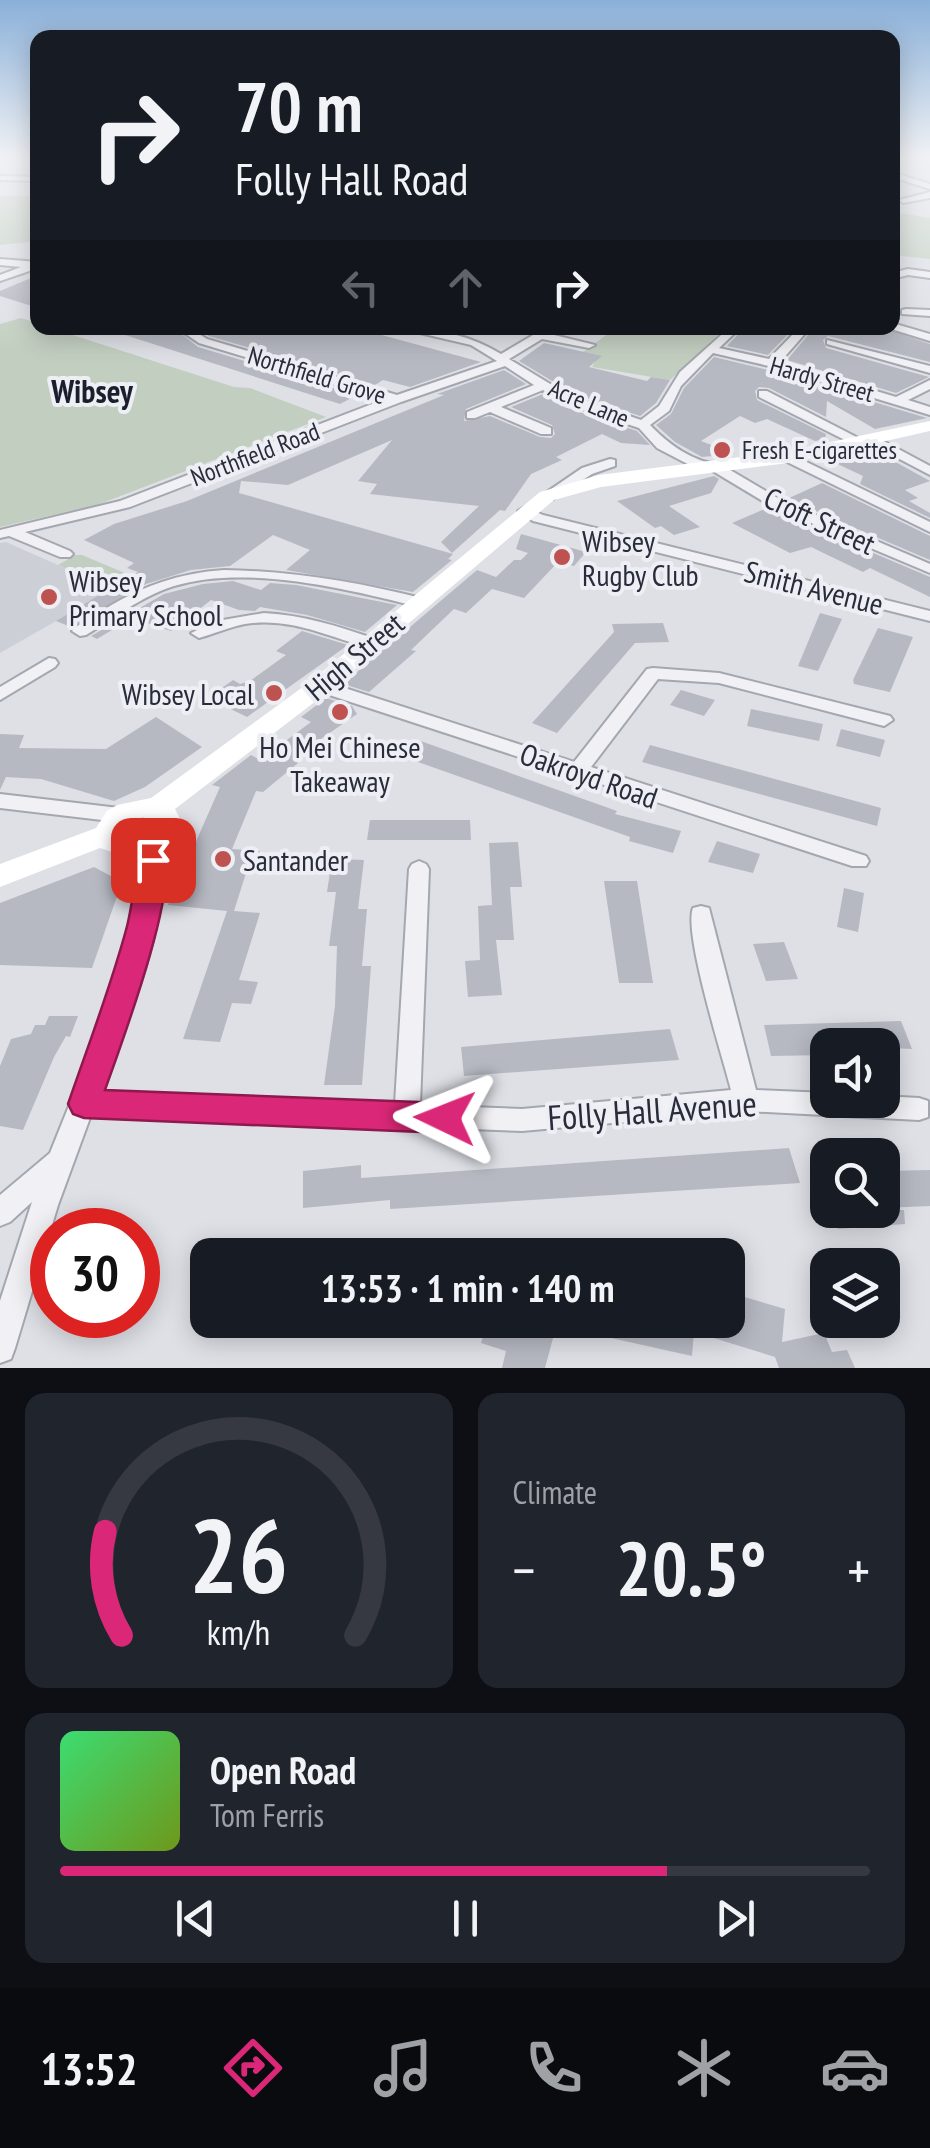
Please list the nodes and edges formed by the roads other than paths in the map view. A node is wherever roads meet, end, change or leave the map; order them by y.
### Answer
1 (0, 262) edge
2 (30, 265) edge
3 (30, 267) edge
4 (900, 274) edge
5 (930, 274) edge
6 (0, 278) edge
7 (906, 312) dead end
8 (930, 314) edge
9 (900, 329) edge
10 (193, 335) edge
11 (441, 335) edge
12 (542, 335) edge
13 (557, 335) edge
14 (728, 335) edge
15 (798, 335) edge
16 (930, 338) edge
17 (831, 342) dead end
18 (589, 345) dead end
19 (713, 350) junction
20 (504, 360) junction
21 (772, 363) junction
22 (930, 370) edge
23 (930, 384) edge
24 (544, 385) junction
25 (769, 392) dead end
26 (397, 399) junction
27 (897, 401) junction
28 (490, 407) junction
29 (827, 407) dead end
30 (930, 411) edge
31 (472, 415) dead end
32 (804, 415) junction
33 (643, 425) junction
34 (930, 426) edge
35 (546, 431) dead end
36 (868, 442) junction
37 (788, 457) junction
38 (610, 463) dead end
39 (710, 467) junction
40 (930, 471) edge
41 (547, 496) junction
42 (525, 511) junction
43 (930, 528) edge
44 (6, 533) edge
45 (64, 554) dead end
46 (928, 568) edge
47 (419, 602) junction
48 (930, 616) edge
49 (80, 631) dead end
50 (199, 633) dead end
51 (368, 643) junction
52 (49, 663) dead end
53 (320, 686) junction
54 (0, 695) edge
55 (884, 720) dead end
56 (579, 769) junction
57 (0, 802) edge
58 (156, 809) junction
59 (113, 825) junction
60 (150, 846) junction
61 (859, 862) dead end
62 (419, 869) dead end
63 (0, 876) edge
64 (702, 914) dead end
65 (746, 1100) junction
66 (84, 1104) junction
67 (919, 1109) dead end
68 (407, 1117) junction
69 (61, 1158) junction
70 (0, 1213) edge
71 (0, 1348) edge

1 - 2 street
3 - 6 street
4 - 5 street
7 - 8 street
9 - 16 street
10 - 26 street, Northfield Grove
11 - 20 street, Acre Lane
12 - 20 street, Northfield Road
13 - 18 street
14 - 19 street
15 - 21 street
17 - 22 street
19 - 21 street, Hardy Street
19 - 33 street
20 - 24 street, Acre Lane
20 - 26 street, Northfield Road
21 - 27 street, Hardy Street
23 - 27 street
24 - 28 street
24 - 33 street, Acre Lane
25 - 32 street
26 - 44 street, Northfield Road
27 - 30 street, Hardy Street
28 - 31 street
28 - 35 street
29 - 32 street
32 - 36 street
33 - 39 street, Acre Lane
34 - 36 main road, High Street
36 - 37 main road, High Street
36 - 40 street
37 - 39 main road, High Street
37 - 43 street
38 - 41 street, High Street
39 - 41 main road, High Street
39 - 46 street, Croft Street
41 - 42 main road, High Street
42 - 47 main road, High Street
42 - 48 street, Smith Avenue
44 - 45 street
47 - 49 street
47 - 51 main road, High Street
50 - 51 street
51 - 53 main road, High Street
52 - 54 street
53 - 56 street, Oakroyd Road
53 - 58 main road, High Street
55 - 56 street
56 - 61 street, Oakroyd Road
57 - 59 street
58 - 59 main road
58 - 60 main road
59 - 60 main road
59 - 63 main road
60 - 66 street
62 - 68 street
64 - 65 street
65 - 67 street, Folly Hall Avenue
65 - 68 street, Folly Hall Avenue
66 - 68 street, Folly Hall Avenue
66 - 69 street
69 - 70 street
69 - 71 street

